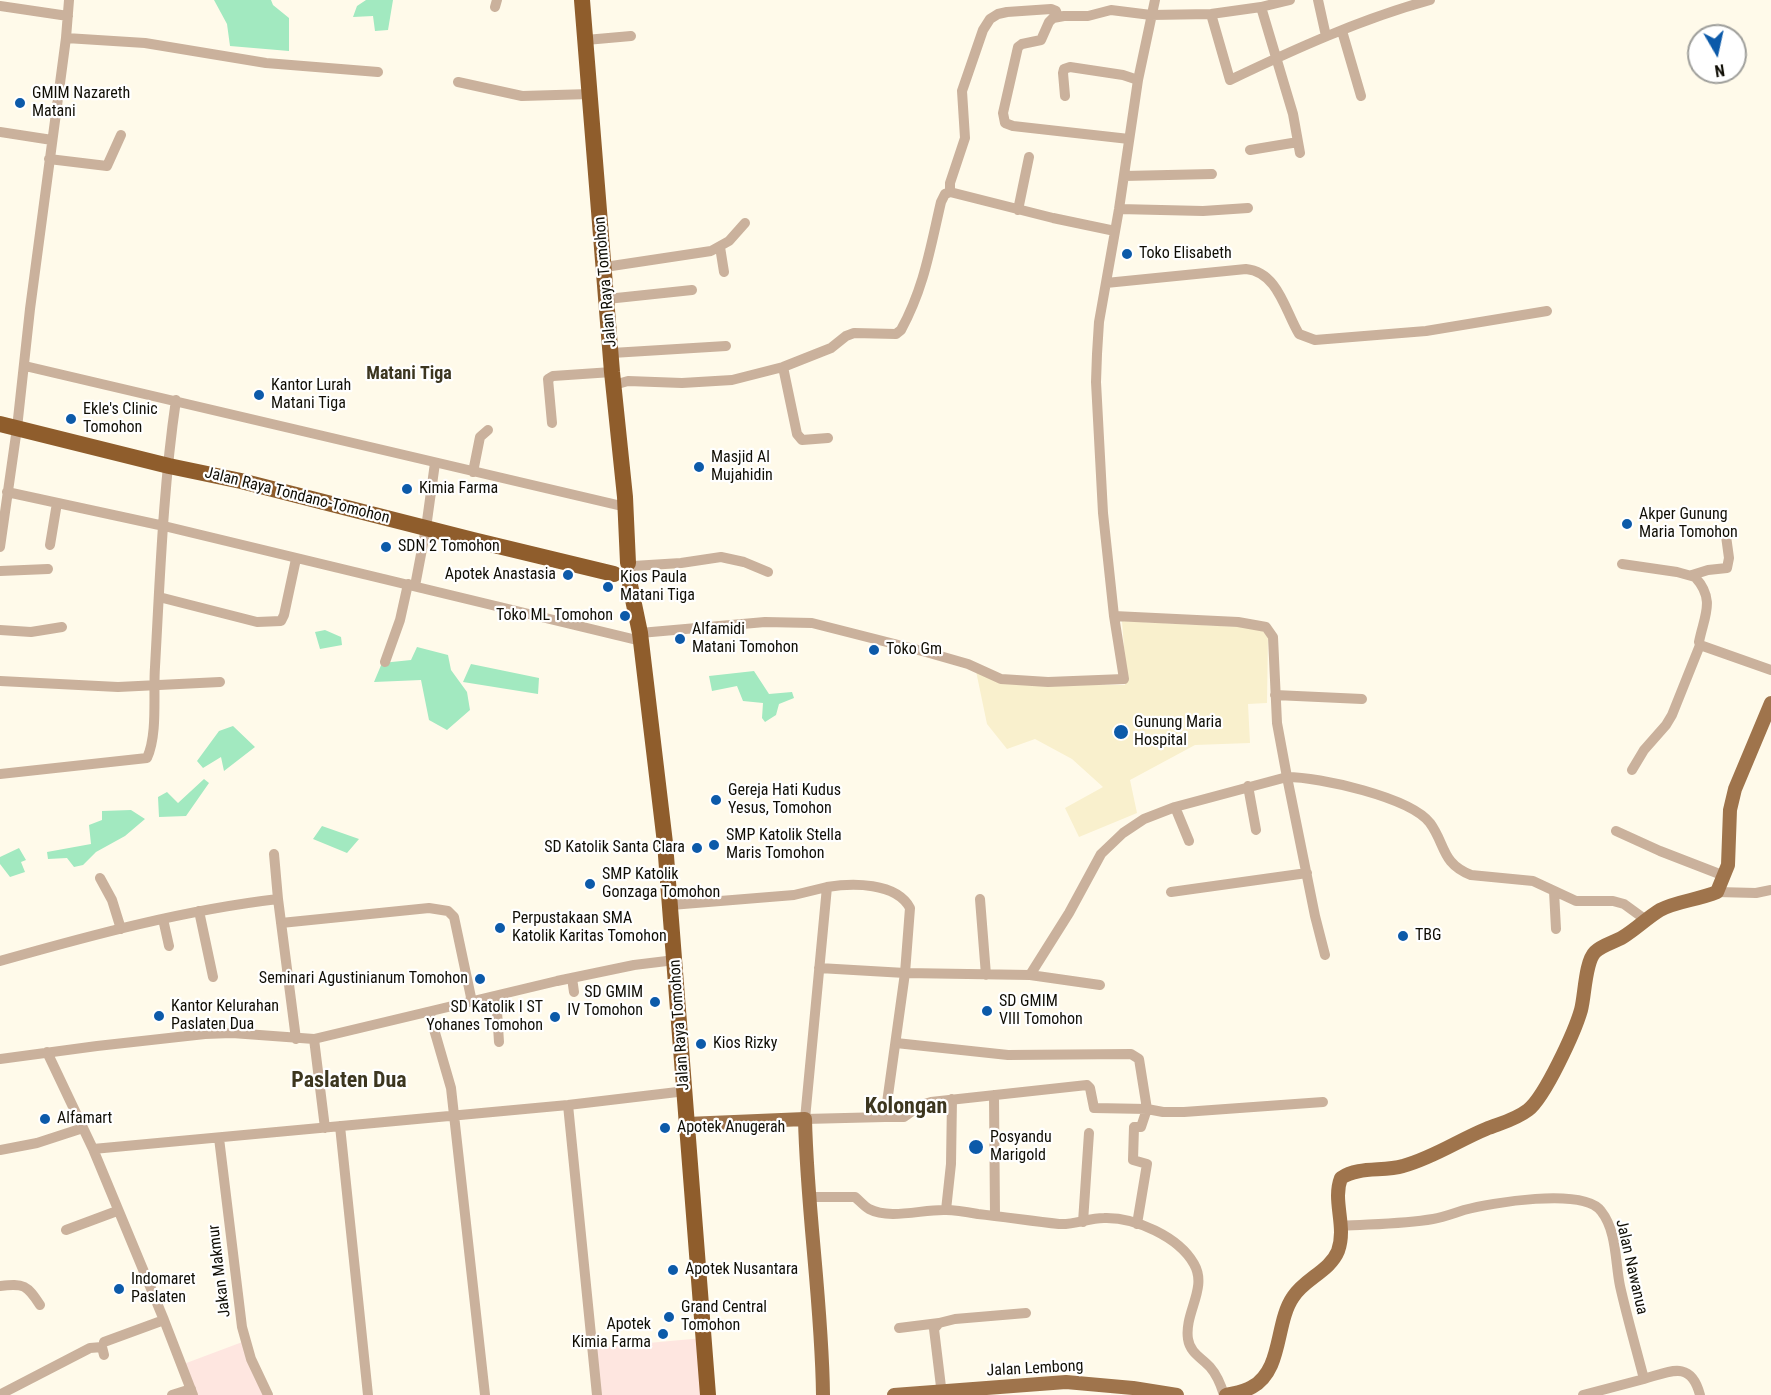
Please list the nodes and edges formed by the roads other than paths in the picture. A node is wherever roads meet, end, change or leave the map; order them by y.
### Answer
1 (69, 0) edge
2 (582, 0) edge
3 (1155, 0) edge
4 (1290, 0) edge
5 (1318, 0) edge
6 (1430, 0) edge
7 (0, 6) edge
8 (1261, 7) junction
9 (1211, 14) junction
10 (1151, 15) junction
11 (68, 16) junction
12 (1058, 17) junction
13 (1342, 32) junction
14 (631, 36) dead end
15 (1326, 36) junction
16 (66, 38) junction
17 (585, 40) junction
18 (1275, 59) junction
19 (378, 72) dead end
20 (1138, 80) junction
21 (458, 82) dead end
22 (590, 94) junction
23 (1065, 96) dead end
24 (1361, 96) dead end
25 (0, 132) edge
26 (121, 135) dead end
27 (1129, 139) junction
28 (52, 140) junction
29 (1298, 142) junction
30 (1250, 150) dead end
31 (1300, 153) dead end
32 (1029, 157) dead end
33 (49, 159) junction
34 (1212, 174) dead end
35 (1124, 176) junction
36 (950, 192) junction
37 (1248, 208) dead end
38 (1119, 209) junction
39 (1018, 210) junction
40 (745, 223) dead end
41 (1115, 231) junction
42 (720, 247) junction
43 (605, 267) junction
44 (724, 272) dead end
45 (1106, 283) junction
46 (692, 290) dead end
47 (607, 299) junction
48 (1547, 311) dead end
49 (726, 346) dead end
50 (612, 353) junction
51 (24, 366) junction
52 (783, 368) junction
53 (613, 378) junction
54 (176, 400) junction
55 (552, 423) dead end
56 (0, 424) edge
57 (17, 428) junction
58 (488, 430) dead end
59 (828, 438) dead end
60 (435, 463) junction
61 (169, 466) junction
62 (473, 472) junction
63 (7, 492) junction
64 (57, 502) junction
65 (626, 507) junction
66 (164, 526) junction
67 (426, 528) junction
68 (1726, 536) dead end
69 (50, 545) dead end
70 (0, 547) edge
71 (296, 559) junction
72 (631, 564) junction
73 (1622, 564) dead end
74 (48, 570) dead end
75 (0, 571) edge
76 (768, 572) dead end
77 (614, 574) junction
78 (1692, 575) junction
79 (411, 585) junction
80 (630, 585) junction
81 (159, 597) junction
82 (1114, 616) junction
83 (62, 627) dead end
84 (0, 630) edge
85 (641, 637) junction
86 (1700, 645) junction
87 (385, 662) dead end
88 (1771, 670) edge
89 (0, 681) edge
90 (220, 682) dead end
91 (153, 686) junction
92 (1275, 695) junction
93 (1362, 699) dead end
94 (1771, 703) edge
95 (1632, 770) dead end
96 (0, 774) edge
97 (1287, 777) junction
98 (1248, 786) junction
99 (1175, 807) junction
100 (1256, 830) dead end
101 (1616, 831) dead end
102 (1189, 841) dead end
103 (274, 854) dead end
104 (1307, 873) junction
105 (1722, 875) junction
106 (100, 878) dead end
107 (827, 887) junction
108 (1771, 890) edge
109 (1554, 891) junction
110 (1171, 892) dead end
111 (1717, 892) junction
112 (279, 899) junction
113 (980, 899) dead end
114 (671, 905) junction
115 (199, 911) junction
116 (163, 919) junction
117 (1646, 920) junction
118 (281, 923) junction
119 (121, 929) junction
120 (1556, 929) dead end
121 (169, 946) dead end
122 (1325, 955) dead end
123 (675, 960) junction
124 (0, 961) edge
125 (819, 968) junction
126 (905, 973) junction
127 (986, 975) junction
128 (1030, 975) junction
129 (213, 977) dead end
130 (572, 978) junction
131 (1100, 985) dead end
132 (574, 992) dead end
133 (496, 996) junction
134 (472, 1002) junction
135 (429, 1012) junction
136 (296, 1039) junction
137 (314, 1039) junction
138 (499, 1042) dead end
139 (896, 1043) junction
140 (47, 1052) junction
141 (0, 1059) edge
142 (686, 1091) junction
143 (994, 1095) junction
144 (952, 1099) junction
145 (1323, 1102) dead end
146 (568, 1105) junction
147 (1147, 1109) junction
148 (454, 1114) junction
149 (885, 1117) junction
150 (805, 1119) junction
151 (687, 1124) junction
152 (340, 1126) junction
153 (83, 1128) junction
154 (325, 1128) junction
155 (1089, 1133) dead end
156 (219, 1138) junction
157 (93, 1149) junction
158 (0, 1150) edge
159 (808, 1197) junction
160 (946, 1210) junction
161 (117, 1211) junction
162 (995, 1216) junction
163 (1083, 1222) junction
164 (1137, 1224) junction
165 (1342, 1226) junction
166 (66, 1230) dead end
167 (0, 1286) edge
168 (40, 1305) dead end
169 (1026, 1313) dead end
170 (164, 1320) junction
171 (939, 1323) junction
172 (899, 1328) dead end
173 (104, 1342) dead end
174 (104, 1354) dead end
175 (1644, 1378) junction
176 (1041, 1389) edge
177 (192, 1392) edge
178 (1248, 1392) edge
179 (1, 1394) edge
180 (942, 1394) edge
181 (172, 1395) edge
182 (268, 1395) edge
183 (368, 1395) edge
184 (485, 1395) edge
185 (597, 1395) edge
186 (708, 1395) edge
187 (823, 1395) edge
188 (894, 1395) edge
189 (1177, 1395) edge
190 (1225, 1395) edge
191 (1583, 1395) edge
192 (1700, 1395) edge

1 - 11 street
2 - 17 highway, Jalan Raya Tomohon
3 - 10 street
4 - 8 street
5 - 15 street
6 - 13 street
7 - 11 street
8 - 9 street
8 - 18 street
9 - 10 street
9 - 18 street
10 - 12 street
10 - 20 street
11 - 16 street
12 - 27 street
12 - 36 street
13 - 15 street
13 - 24 street
14 - 17 street
15 - 18 street
16 - 19 street
16 - 28 street
17 - 22 highway, Jalan Raya Tomohon
18 - 29 street
20 - 23 street
20 - 27 street
21 - 22 street
22 - 43 highway, Jalan Raya Tomohon
25 - 28 street
26 - 33 street
27 - 35 street
28 - 33 street
29 - 30 street
29 - 31 street
32 - 39 street
33 - 51 street
34 - 35 street
35 - 38 street
36 - 39 street
36 - 52 street
37 - 38 street
38 - 41 street
39 - 41 street
40 - 42 street
41 - 45 street
42 - 43 street
42 - 44 street
43 - 47 highway, Jalan Raya Tomohon
45 - 48 street
45 - 82 street
46 - 47 street
47 - 50 highway, Jalan Raya Tomohon
49 - 50 street
50 - 53 highway, Jalan Raya Tomohon
51 - 54 street
51 - 57 street
52 - 53 street
52 - 59 street
53 - 55 street
53 - 65 highway, Jalan Raya Tomohon
54 - 60 street
54 - 61 street
56 - 57 highway, Jalan Raya Tondano-Tomohon
57 - 61 highway, Jalan Raya Tondano-Tomohon
57 - 63 street
58 - 62 street
60 - 62 street
60 - 67 street
61 - 66 street
61 - 67 highway, Jalan Raya Tondano-Tomohon
62 - 65 street
63 - 64 street
63 - 70 street
64 - 66 street
64 - 69 street
65 - 72 highway, Jalan Raya Tomohon
66 - 71 street
66 - 81 street
67 - 77 highway, Jalan Raya Tondano-Tomohon
67 - 79 street
68 - 78 street
71 - 79 street
71 - 81 street
72 - 76 street
72 - 77 highway
72 - 80 highway, Jalan Raya Tomohon
73 - 78 street
74 - 75 street
77 - 80 highway
78 - 86 street
79 - 85 street
79 - 87 street
80 - 85 highway, Jalan Raya Tomohon
81 - 91 street
82 - 85 street
82 - 92 street
83 - 84 street
85 - 114 highway, Jalan Raya Tomohon
86 - 88 street
86 - 95 street
89 - 91 street
90 - 91 street
91 - 96 street
92 - 93 street
92 - 97 street
94 - 105 main road
97 - 98 street
97 - 104 street
97 - 109 street
98 - 99 street
98 - 100 street
99 - 102 street
99 - 128 street
101 - 105 street
103 - 112 street
104 - 110 street
104 - 122 street
105 - 111 main road
106 - 119 street
107 - 114 street
107 - 125 street
107 - 126 street
108 - 111 street
109 - 117 street
109 - 120 street
111 - 117 main road
112 - 115 street
112 - 118 street
113 - 127 street
114 - 123 highway, Jalan Raya Tomohon
115 - 116 street
115 - 129 street
116 - 119 street
116 - 121 street
117 - 165 main road
118 - 134 street
118 - 136 street
119 - 124 street
123 - 130 street
123 - 142 highway, Jalan Raya Tomohon
125 - 126 street
125 - 150 street
126 - 127 street
126 - 139 street
127 - 128 street
128 - 131 street
130 - 132 street
130 - 133 street
133 - 134 street
133 - 138 street
134 - 135 street
135 - 137 street
135 - 148 street
136 - 137 street
136 - 140 street
137 - 154 street
139 - 147 street
139 - 149 street
140 - 141 street
140 - 153 street
142 - 146 street
142 - 151 highway, Jalan Raya Tomohon
143 - 144 street
143 - 147 street
143 - 162 street
144 - 149 street
144 - 160 street
145 - 147 street
146 - 148 street
146 - 185 street
147 - 164 street
148 - 152 street
148 - 184 street
149 - 150 street
150 - 151 main road
150 - 159 main road
151 - 186 highway, Jalan Raya Tomohon
152 - 154 street
152 - 183 street
153 - 157 street
153 - 158 street
154 - 156 street
155 - 163 street
156 - 157 street
156 - 182 street, Jakan Makmur
157 - 161 street
159 - 160 street
159 - 187 main road
160 - 162 street
161 - 166 street
161 - 170 street
162 - 163 street
163 - 164 street
164 - 190 street
165 - 175 street, Jalan Nawanua
165 - 178 main road
167 - 168 street
169 - 171 street
170 - 173 street
170 - 177 street
171 - 172 street
171 - 180 street
174 - 179 street
175 - 191 street
175 - 192 street
176 - 180 main road, Jalan Lembong
176 - 189 main road, Jalan Lembong
177 - 181 street
178 - 190 main road
180 - 188 main road, Jalan Lembong

